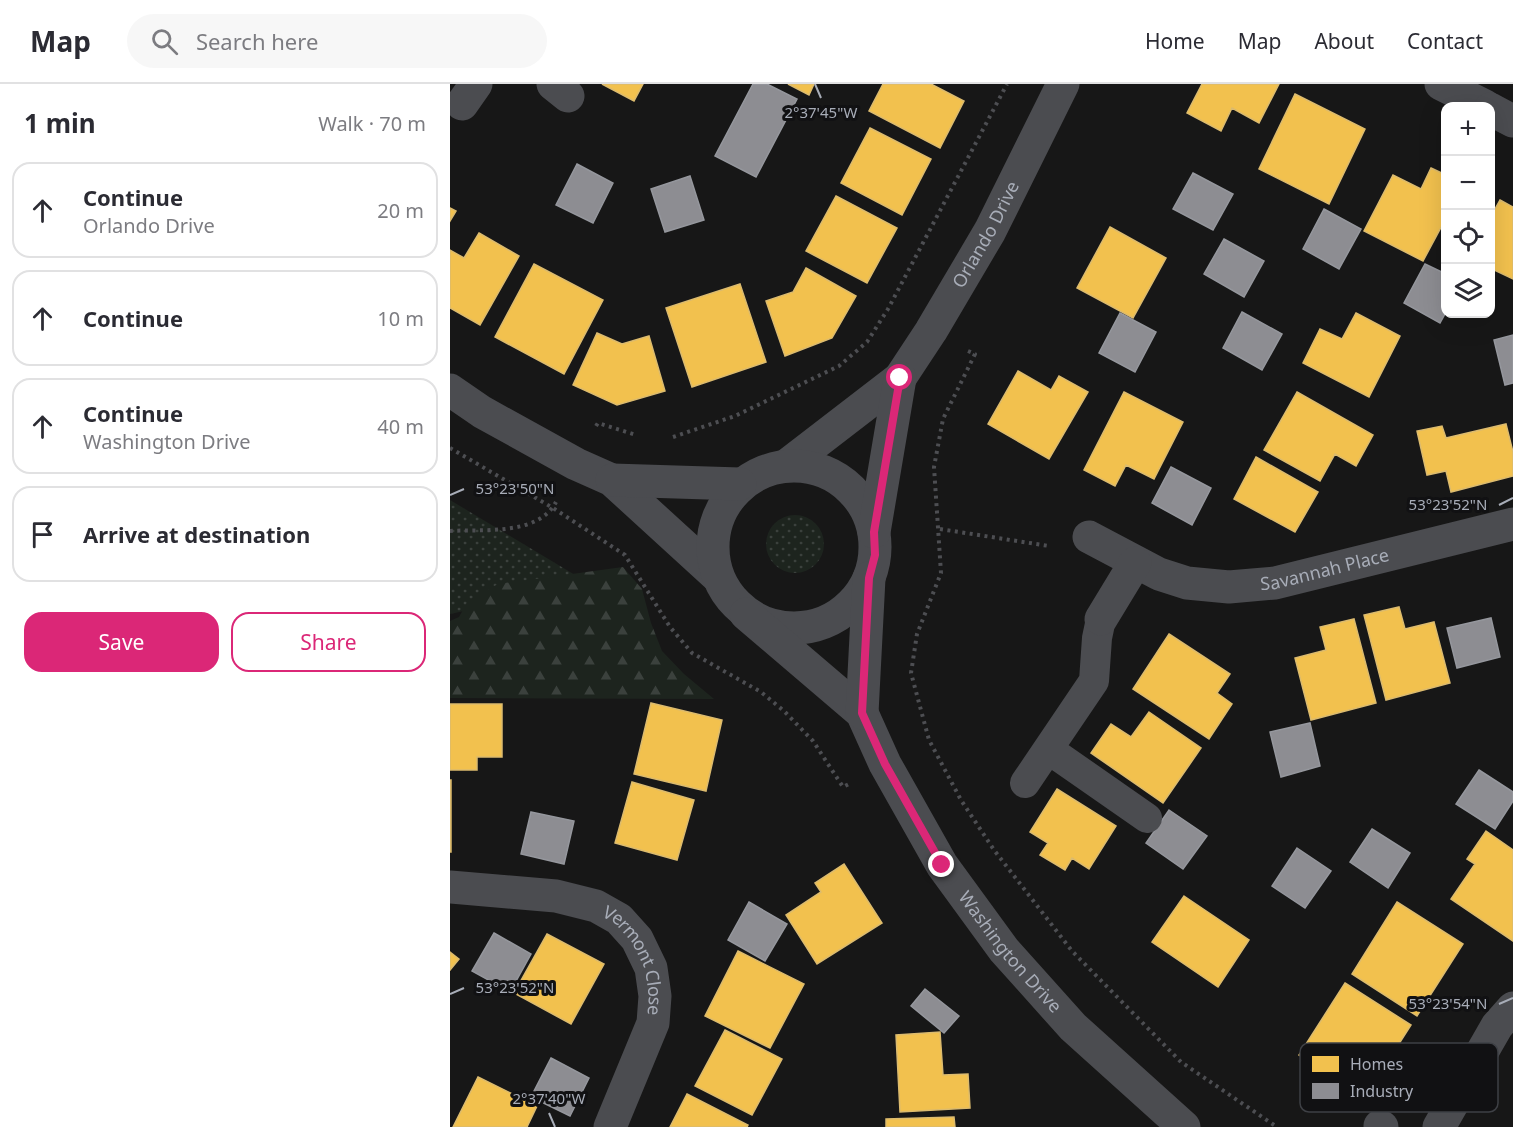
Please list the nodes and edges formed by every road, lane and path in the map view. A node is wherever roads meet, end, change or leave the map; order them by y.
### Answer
1 (1007, 84) edge
2 (1063, 84) edge
3 (1441, 84) edge
4 (1477, 102) edge
5 (1495, 111) edge
6 (1513, 121) edge
7 (975, 354) dead end
8 (900, 378) junction
9 (450, 390) edge
10 (598, 423) dead end
11 (639, 436) dead end
12 (665, 438) dead end
13 (450, 448) edge
14 (787, 465) junction
15 (612, 480) junction
16 (740, 484) junction
17 (553, 508) junction
18 (1513, 524) edge
19 (940, 529) junction
20 (450, 531) edge
21 (874, 532) junction
22 (1089, 537) joint
23 (1135, 563) junction
24 (716, 575) junction
25 (869, 578) junction
26 (746, 614) junction
27 (1101, 619) joint
28 (862, 713) junction
29 (1048, 748) junction
30 (1025, 783) dead end
31 (843, 787) dead end
32 (1147, 818) dead end
33 (450, 887) edge
34 (1513, 1008) edge
35 (1487, 1043) edge
36 (1448, 1112) edge
37 (610, 1127) edge
38 (1184, 1127) edge
39 (1277, 1127) edge
40 (1439, 1127) edge

1 - 12 path
2 - 8 street, Orlando Drive
3 - 4 street
5 - 6 street
7 - 19 path
8 - 14 street, Orlando Drive
8 - 21 street, Orlando Drive
9 - 15 street
10 - 11 path
13 - 17 path
14 - 16 street
14 - 21 street
15 - 16 street
15 - 24 street
16 - 24 street
17 - 20 path
17 - 31 path
18 - 23 street, Savannah Place
19 - 22 path
19 - 39 path
21 - 25 street
22 - 23 street, Savannah Place
23 - 27 street
24 - 26 street
25 - 26 street
25 - 28 street, Washington Drive
26 - 28 street, Washington Drive
27 - 29 lane
28 - 38 street, Washington Drive
29 - 30 lane
29 - 32 lane
33 - 37 street, Vermont Close
34 - 35 street
36 - 40 street

